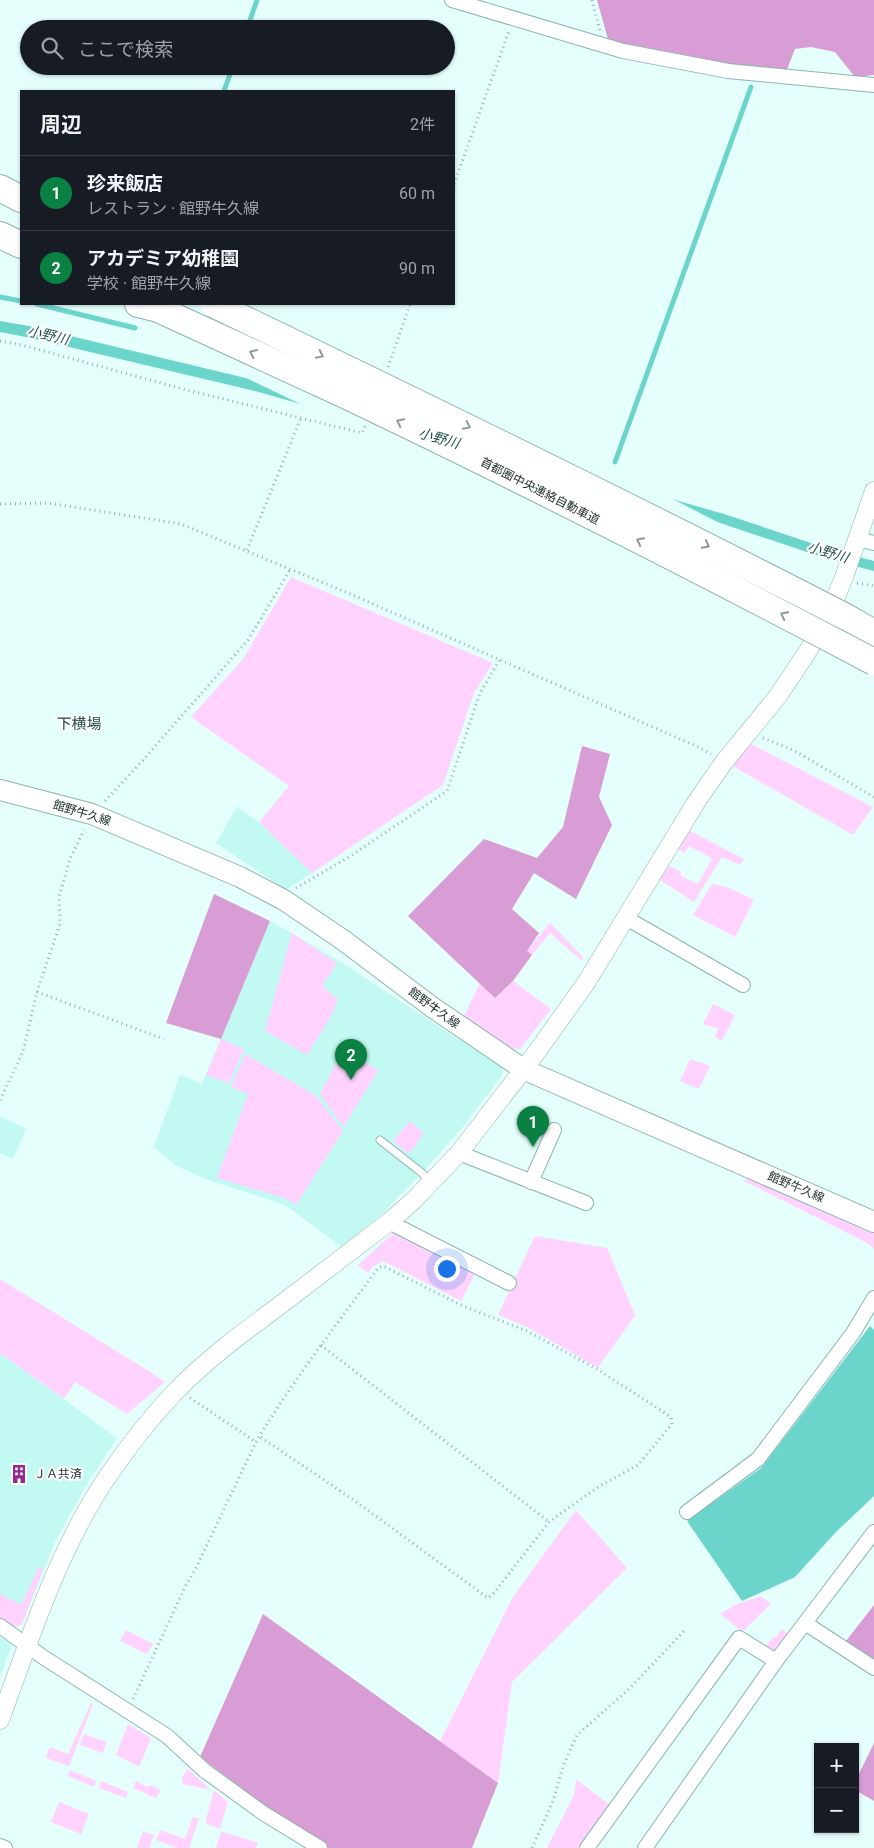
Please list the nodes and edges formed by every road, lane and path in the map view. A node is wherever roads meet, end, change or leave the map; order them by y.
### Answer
1 (452, 0) edge
2 (592, 0) edge
3 (514, 19) junction
4 (603, 46) junction
5 (874, 85) edge
6 (455, 181) edge
7 (0, 188) edge
8 (20, 198) edge
9 (0, 206) edge
10 (20, 216) edge
11 (0, 235) edge
12 (20, 245) edge
13 (0, 251) edge
14 (20, 261) edge
15 (215, 305) edge
16 (410, 305) edge
17 (147, 306) edge
18 (0, 341) edge
19 (389, 362) dead end
20 (301, 418) junction
21 (362, 433) dead end
22 (874, 491) edge
23 (0, 504) edge
24 (855, 543) junction
25 (874, 543) edge
26 (247, 550) junction
27 (290, 570) junction
28 (846, 618) junction
29 (874, 628) edge
30 (874, 633) edge
31 (500, 659) junction
32 (874, 662) edge
33 (749, 732) junction
34 (724, 762) junction
35 (0, 790) edge
36 (874, 797) edge
37 (92, 814) junction
38 (280, 898) junction
39 (626, 918) junction
40 (743, 985) dead end
41 (37, 992) junction
42 (164, 1039) dead end
43 (523, 1070) junction
44 (0, 1100) edge
45 (554, 1130) dead end
46 (380, 1140) dead end
47 (458, 1153) junction
48 (531, 1182) junction
49 (430, 1183) junction
50 (586, 1203) dead end
51 (389, 1222) junction
52 (874, 1222) edge
53 (509, 1283) dead end
54 (874, 1298) edge
55 (321, 1345) junction
56 (177, 1390) junction
57 (259, 1436) junction
58 (256, 1442) junction
59 (686, 1512) dead end
60 (550, 1522) junction
61 (874, 1532) edge
62 (805, 1623) junction
63 (0, 1626) edge
64 (684, 1631) dead end
65 (28, 1646) junction
66 (776, 1661) junction
67 (874, 1668) edge
68 (128, 1711) junction
69 (0, 1720) edge
70 (0, 1846) edge
71 (4, 1848) edge
72 (320, 1848) edge
73 (532, 1848) edge
74 (587, 1848) edge
75 (645, 1848) edge

1 - 3 street
2 - 4 path
3 - 4 street
3 - 6 path
4 - 5 street
7 - 8 highway
9 - 10 highway
11 - 12 highway
13 - 14 highway
15 -> 28 highway, 首都圏中央連絡自動車道, bridge
16 - 19 path
32 -> 17 highway, 首都圏中央連絡自動車道, bridge
18 - 20 path
20 - 21 path
20 - 26 path
22 - 24 street
23 - 26 path
24 - 25 street
24 - 33 street
26 - 27 path
27 - 31 path
27 - 37 path
28 - 29 highway
28 - 30 highway, 首都圏中央連絡自動車道
31 - 34 path
31 - 38 path
33 - 34 street
33 - 36 path
34 - 39 street
35 - 37 main road, 館野牛久線
37 - 38 main road, 館野牛久線
37 - 41 path
38 - 43 main road, 館野牛久線
39 - 40 street
39 - 43 street
41 - 42 path
41 - 44 path
43 - 47 street
43 - 52 main road, 館野牛久線
45 - 48 street
46 - 49 lane
47 - 48 street
47 - 49 street
48 - 50 street
49 - 51 street
51 - 53 street
51 - 56 street
54 - 59 street
55 - 57 path
55 - 60 path
55 - 60 path
56 - 58 path
56 - 65 street
57 - 58 path
57 - 60 path
58 - 68 path
61 - 62 street
62 - 66 street
62 - 67 street
63 - 65 street
64 - 73 path
65 - 68 street
65 - 69 street
66 - 74 street
66 - 75 street
68 - 72 street
70 - 71 street

